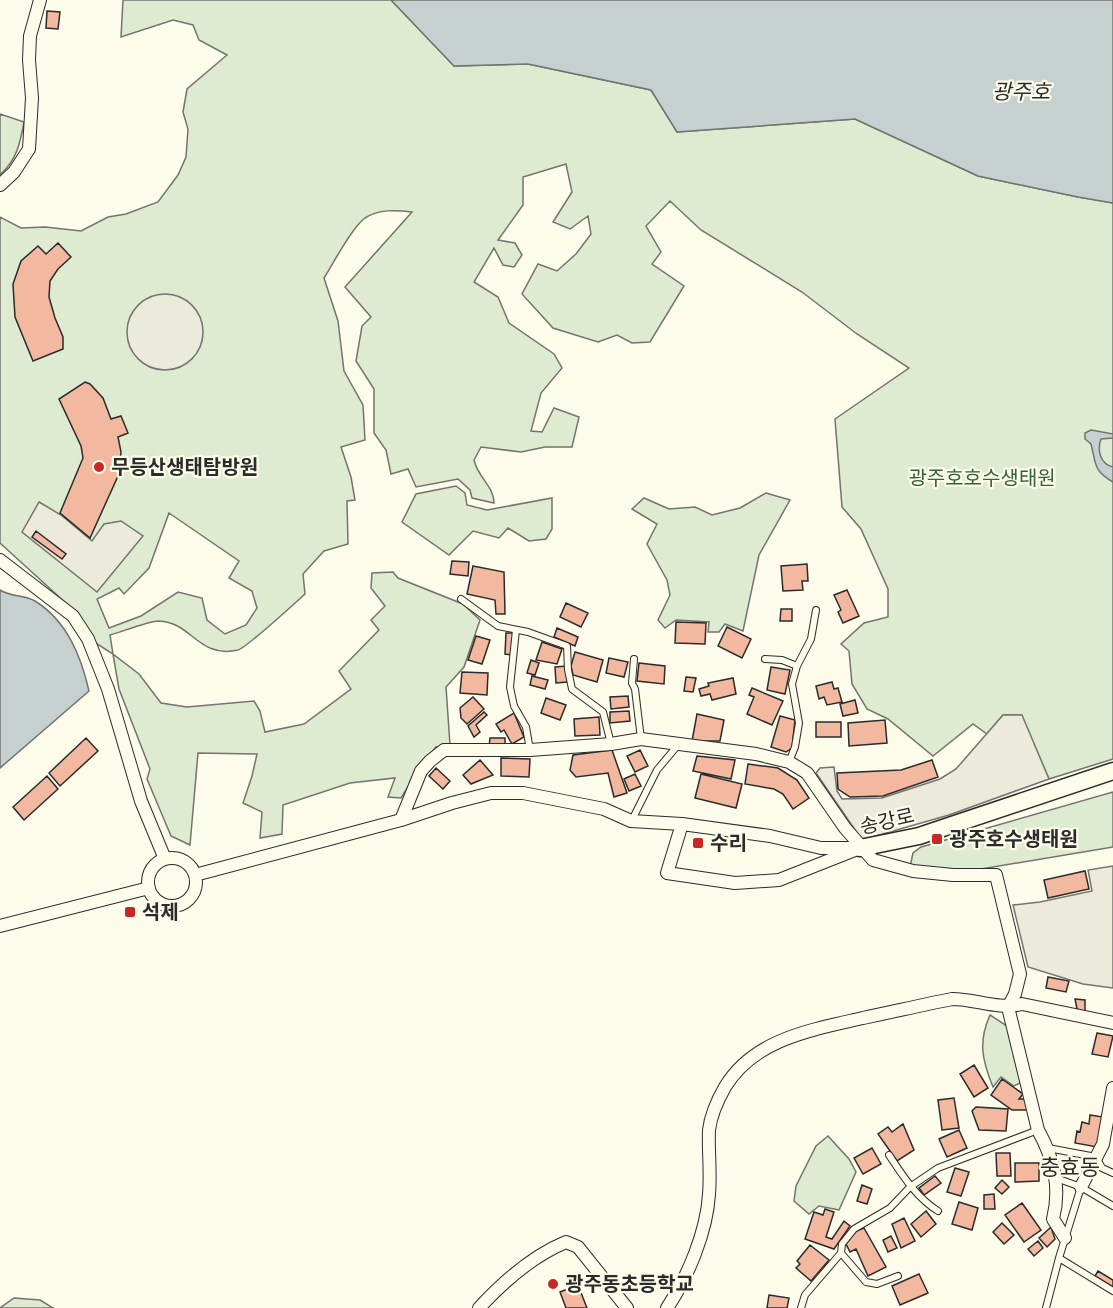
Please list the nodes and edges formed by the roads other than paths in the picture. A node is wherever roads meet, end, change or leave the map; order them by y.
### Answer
1 (40, 0) edge
2 (0, 185) edge
3 (0, 560) edge
4 (461, 599) dead end
5 (816, 610) dead end
6 (516, 630) junction
7 (634, 659) dead end
8 (765, 659) dead end
9 (797, 666) junction
10 (641, 740) junction
11 (611, 744) junction
12 (678, 745) junction
13 (531, 750) junction
14 (789, 762) junction
15 (1113, 771) edge
16 (401, 820) junction
17 (631, 821) junction
18 (682, 824) junction
19 (861, 848) junction
20 (165, 859) junction
21 (195, 875) junction
22 (149, 888) junction
23 (0, 926) edge
24 (1008, 1007) junction
25 (1113, 1023) edge
26 (1113, 1088) edge
27 (1038, 1130) junction
28 (1048, 1148) junction
29 (889, 1155) dead end
30 (1096, 1157) junction
31 (1113, 1173) edge
32 (1056, 1178) junction
33 (910, 1187) junction
34 (1081, 1187) junction
35 (1113, 1206) edge
36 (938, 1211) dead end
37 (1065, 1238) junction
38 (841, 1253) junction
39 (1059, 1258) junction
40 (898, 1276) dead end
41 (1113, 1291) edge
42 (479, 1308) edge
43 (627, 1308) edge
44 (668, 1308) edge
45 (801, 1308) edge
46 (1046, 1308) edge

1 - 2 street
3 - 20 street
4 - 6 lane
5 - 9 lane
6 - 11 lane
6 - 13 lane
7 - 10 lane
8 - 9 lane
9 - 14 lane
10 - 11 street
10 - 12 street
11 - 13 street
12 - 14 street
12 - 17 lane
13 - 16 street
14 - 19 street
15 - 19 main road, 송강로
16 - 17 street
16 - 21 street
17 - 18 street
18 - 19 street
18 - 19 street, 송강로
19 - 24 street
20 - 21 street
20 - 22 street
21 - 22 street
22 - 23 street
24 - 25 street
24 - 27 street
24 - 44 street
26 - 30 street
27 - 28 street
27 - 33 lane
28 - 30 lane
28 - 32 street
29 - 33 lane
30 - 31 lane
30 - 34 street
32 - 34 lane
32 - 37 street
33 - 36 lane
33 - 38 lane
34 - 35 lane
34 - 37 lane
37 - 39 lane
38 - 40 lane
38 - 45 lane
39 - 41 lane
39 - 46 lane
42 - 43 street

